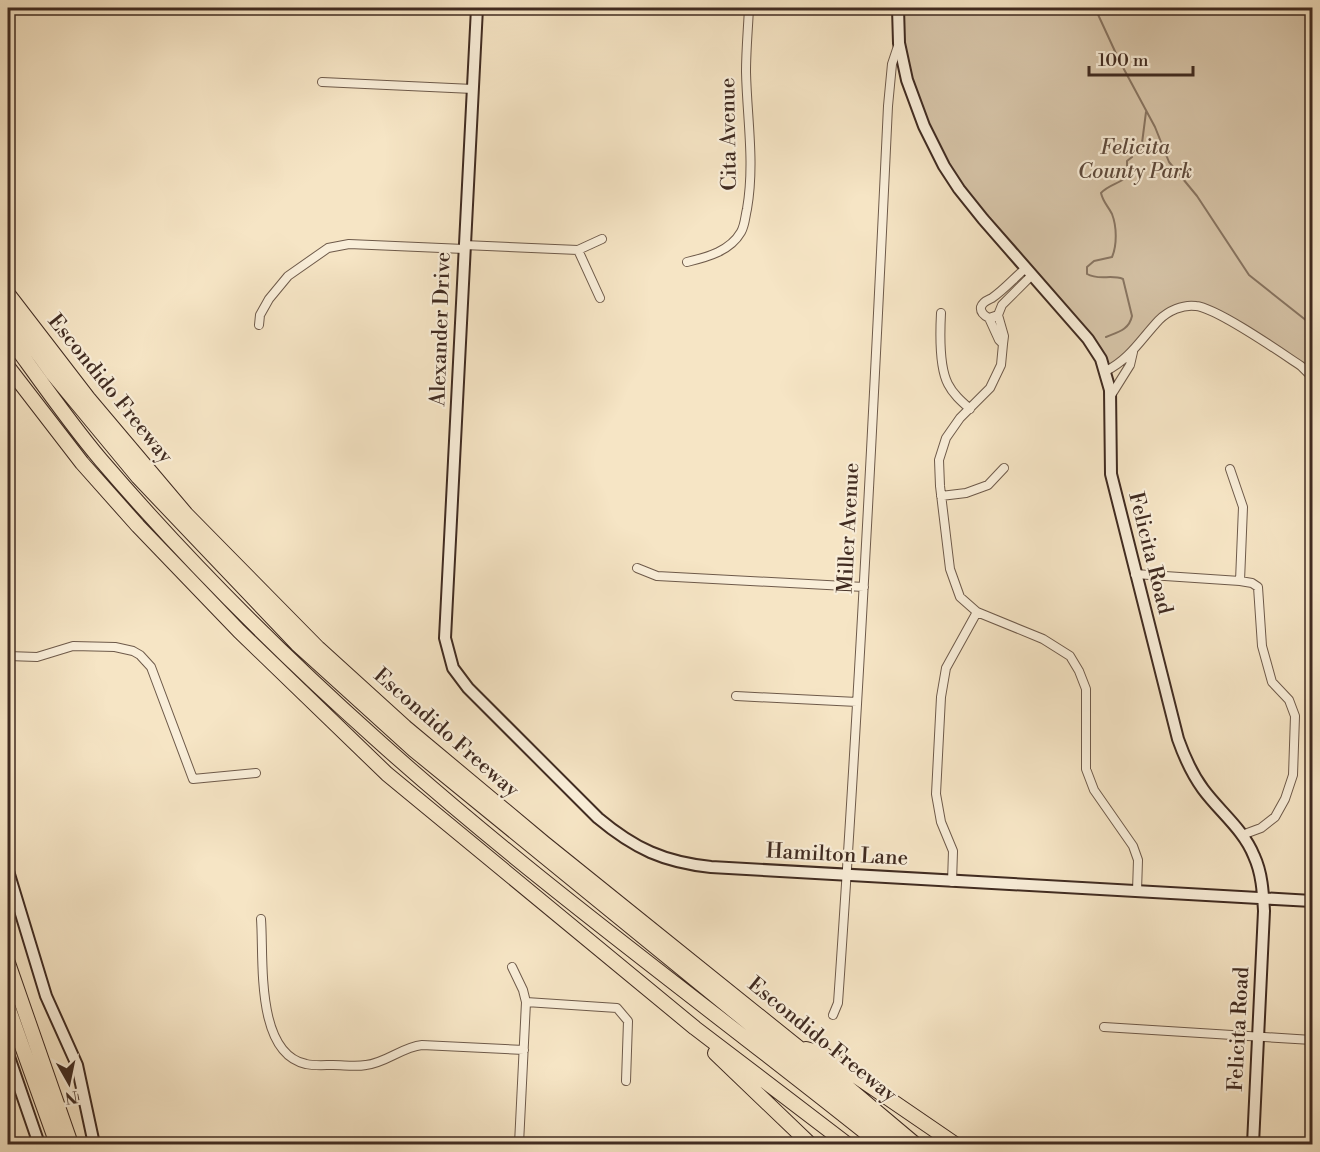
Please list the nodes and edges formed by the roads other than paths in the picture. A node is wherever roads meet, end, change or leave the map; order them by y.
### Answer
1 (477, 8) edge
2 (749, 8) edge
3 (898, 8) edge
4 (899, 43) junction
5 (322, 82) dead end
6 (472, 89) junction
7 (602, 240) dead end
8 (464, 247) junction
9 (578, 250) junction
10 (687, 262) dead end
11 (1029, 272) junction
12 (8, 294) edge
13 (600, 298) dead end
14 (8, 312) edge
15 (941, 313) dead end
16 (998, 315) junction
17 (989, 318) junction
18 (259, 325) dead end
19 (8, 336) edge
20 (1003, 344) junction
21 (1134, 351) junction
22 (8, 367) edge
23 (1106, 371) junction
24 (1312, 377) edge
25 (1110, 397) junction
26 (970, 409) junction
27 (1004, 468) dead end
28 (1230, 469) dead end
29 (941, 496) junction
30 (637, 568) dead end
31 (1135, 574) junction
32 (1240, 580) junction
33 (864, 587) junction
34 (977, 612) junction
35 (447, 651) joint
36 (8, 656) edge
37 (736, 696) dead end
38 (857, 702) junction
39 (256, 773) dead end
40 (1242, 835) junction
41 (8, 871) edge
42 (847, 875) junction
43 (952, 882) junction
44 (1137, 891) junction
45 (1263, 898) junction
46 (1312, 901) edge
47 (261, 919) dead end
48 (8, 963) edge
49 (512, 967) dead end
50 (526, 1002) junction
51 (8, 1007) edge
52 (833, 1015) dead end
53 (1104, 1027) dead end
54 (695, 1028) junction
55 (1258, 1036) junction
56 (1312, 1040) edge
57 (798, 1047) junction
58 (524, 1050) junction
59 (8, 1054) edge
60 (626, 1081) dead end
61 (907, 1143) edge
62 (39, 1144) edge
63 (57, 1144) edge
64 (71, 1144) edge
65 (94, 1144) edge
66 (519, 1144) edge
67 (810, 1144) edge
68 (847, 1144) edge
69 (880, 1144) edge
70 (955, 1144) edge
71 (1253, 1144) edge

1 - 6 street, Alexander Drive
2 - 10 street, Cita Avenue
3 - 4 street, Felicita Road
4 - 11 street, Felicita Road
4 - 33 street, Miller Avenue
5 - 6 street
6 - 8 street, Alexander Drive
7 - 9 street
8 - 9 street
8 - 18 street
8 - 35 street, Alexander Drive
9 - 13 street
11 - 16 street
11 - 17 street
11 - 23 street, Felicita Road
12 - 57 highway, Escondido Freeway
14 - 61 highway
15 - 26 street
16 - 17 street
16 - 20 street
17 - 20 street
19 - 69 highway
20 - 26 street
21 - 23 street
21 - 24 street
21 - 25 street
22 - 54 highway
23 - 25 street, Felicita Road
25 - 31 street, Felicita Road
26 - 29 street
27 - 29 street
28 - 32 street
29 - 34 street
30 - 33 street
31 - 32 street
31 - 40 street, Felicita Road
32 - 40 street
33 - 38 street, Miller Avenue
34 - 43 street
34 - 44 street
35 - 42 street, Hamilton Lane
36 - 39 street
37 - 38 street
38 - 42 street, Miller Avenue
40 - 45 street, Felicita Road
41 - 65 street
42 - 43 street, Hamilton Lane
42 - 52 street, Miller Avenue
43 - 44 street, Hamilton Lane
44 - 45 street, Hamilton Lane
45 - 46 street, Hamilton Lane
45 - 55 street, Felicita Road
47 - 58 street
48 - 64 highway
49 - 50 street
50 - 58 street
50 - 60 street
51 - 63 highway
53 - 55 street
54 - 67 highway
54 - 68 highway
55 - 56 street
55 - 71 street, Felicita Road
57 - 61 highway, Escondido Freeway
57 - 70 highway
58 - 66 street
59 - 62 street

